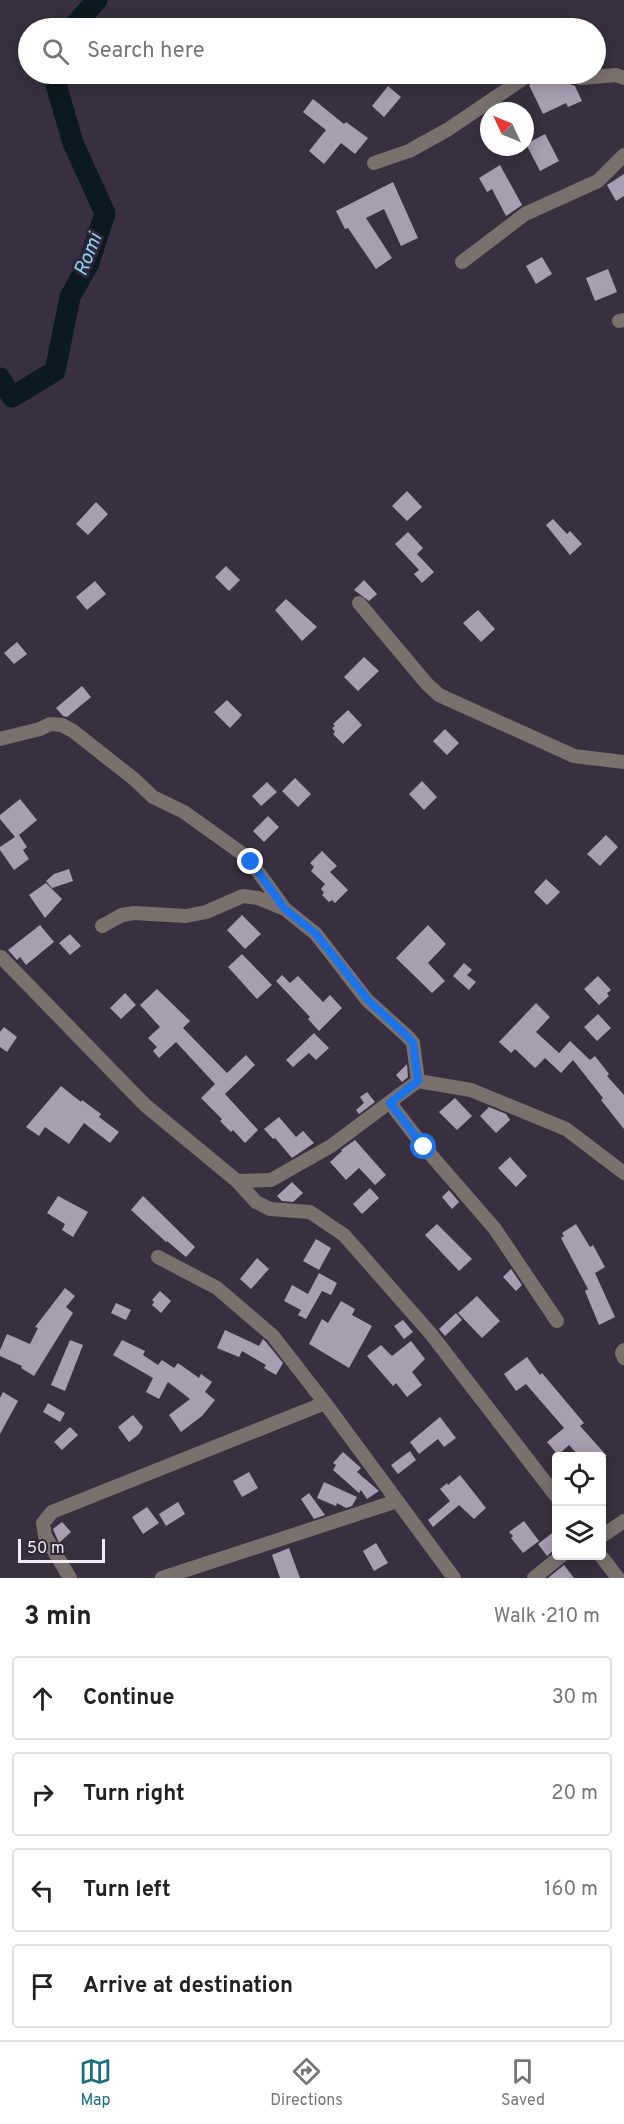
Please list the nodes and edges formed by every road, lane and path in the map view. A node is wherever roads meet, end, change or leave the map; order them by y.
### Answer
1 (606, 76) edge
2 (624, 78) edge
3 (515, 84) edge
4 (624, 156) edge
5 (374, 163) dead end
6 (462, 262) dead end
7 (359, 603) dead end
8 (0, 739) edge
9 (624, 762) edge
10 (285, 909) junction
11 (102, 926) dead end
12 (1, 957) edge
13 (418, 1081) junction
14 (390, 1103) junction
15 (624, 1173) edge
16 (237, 1181) junction
17 (158, 1257) dead end
18 (557, 1321) dead end
19 (624, 1350) edge
20 (624, 1358) edge
21 (325, 1402) junction
22 (552, 1491) edge
23 (397, 1501) junction
24 (624, 1521) edge
25 (606, 1533) edge
26 (556, 1560) edge
27 (604, 1560) edge
28 (70, 1578) edge
29 (162, 1578) edge
30 (454, 1578) edge
31 (534, 1578) edge
32 (618, 1578) edge

1 - 2 street
3 - 5 street
4 - 6 street
7 - 9 street
8 - 10 street
10 - 11 street
10 - 13 street
12 - 16 street
13 - 14 street
13 - 15 street
14 - 16 street
14 - 18 street
16 - 22 street
17 - 21 street
19 - 20 street
21 - 23 street
21 - 28 street
23 - 29 street
23 - 30 street
24 - 25 street
26 - 31 street
27 - 32 street

